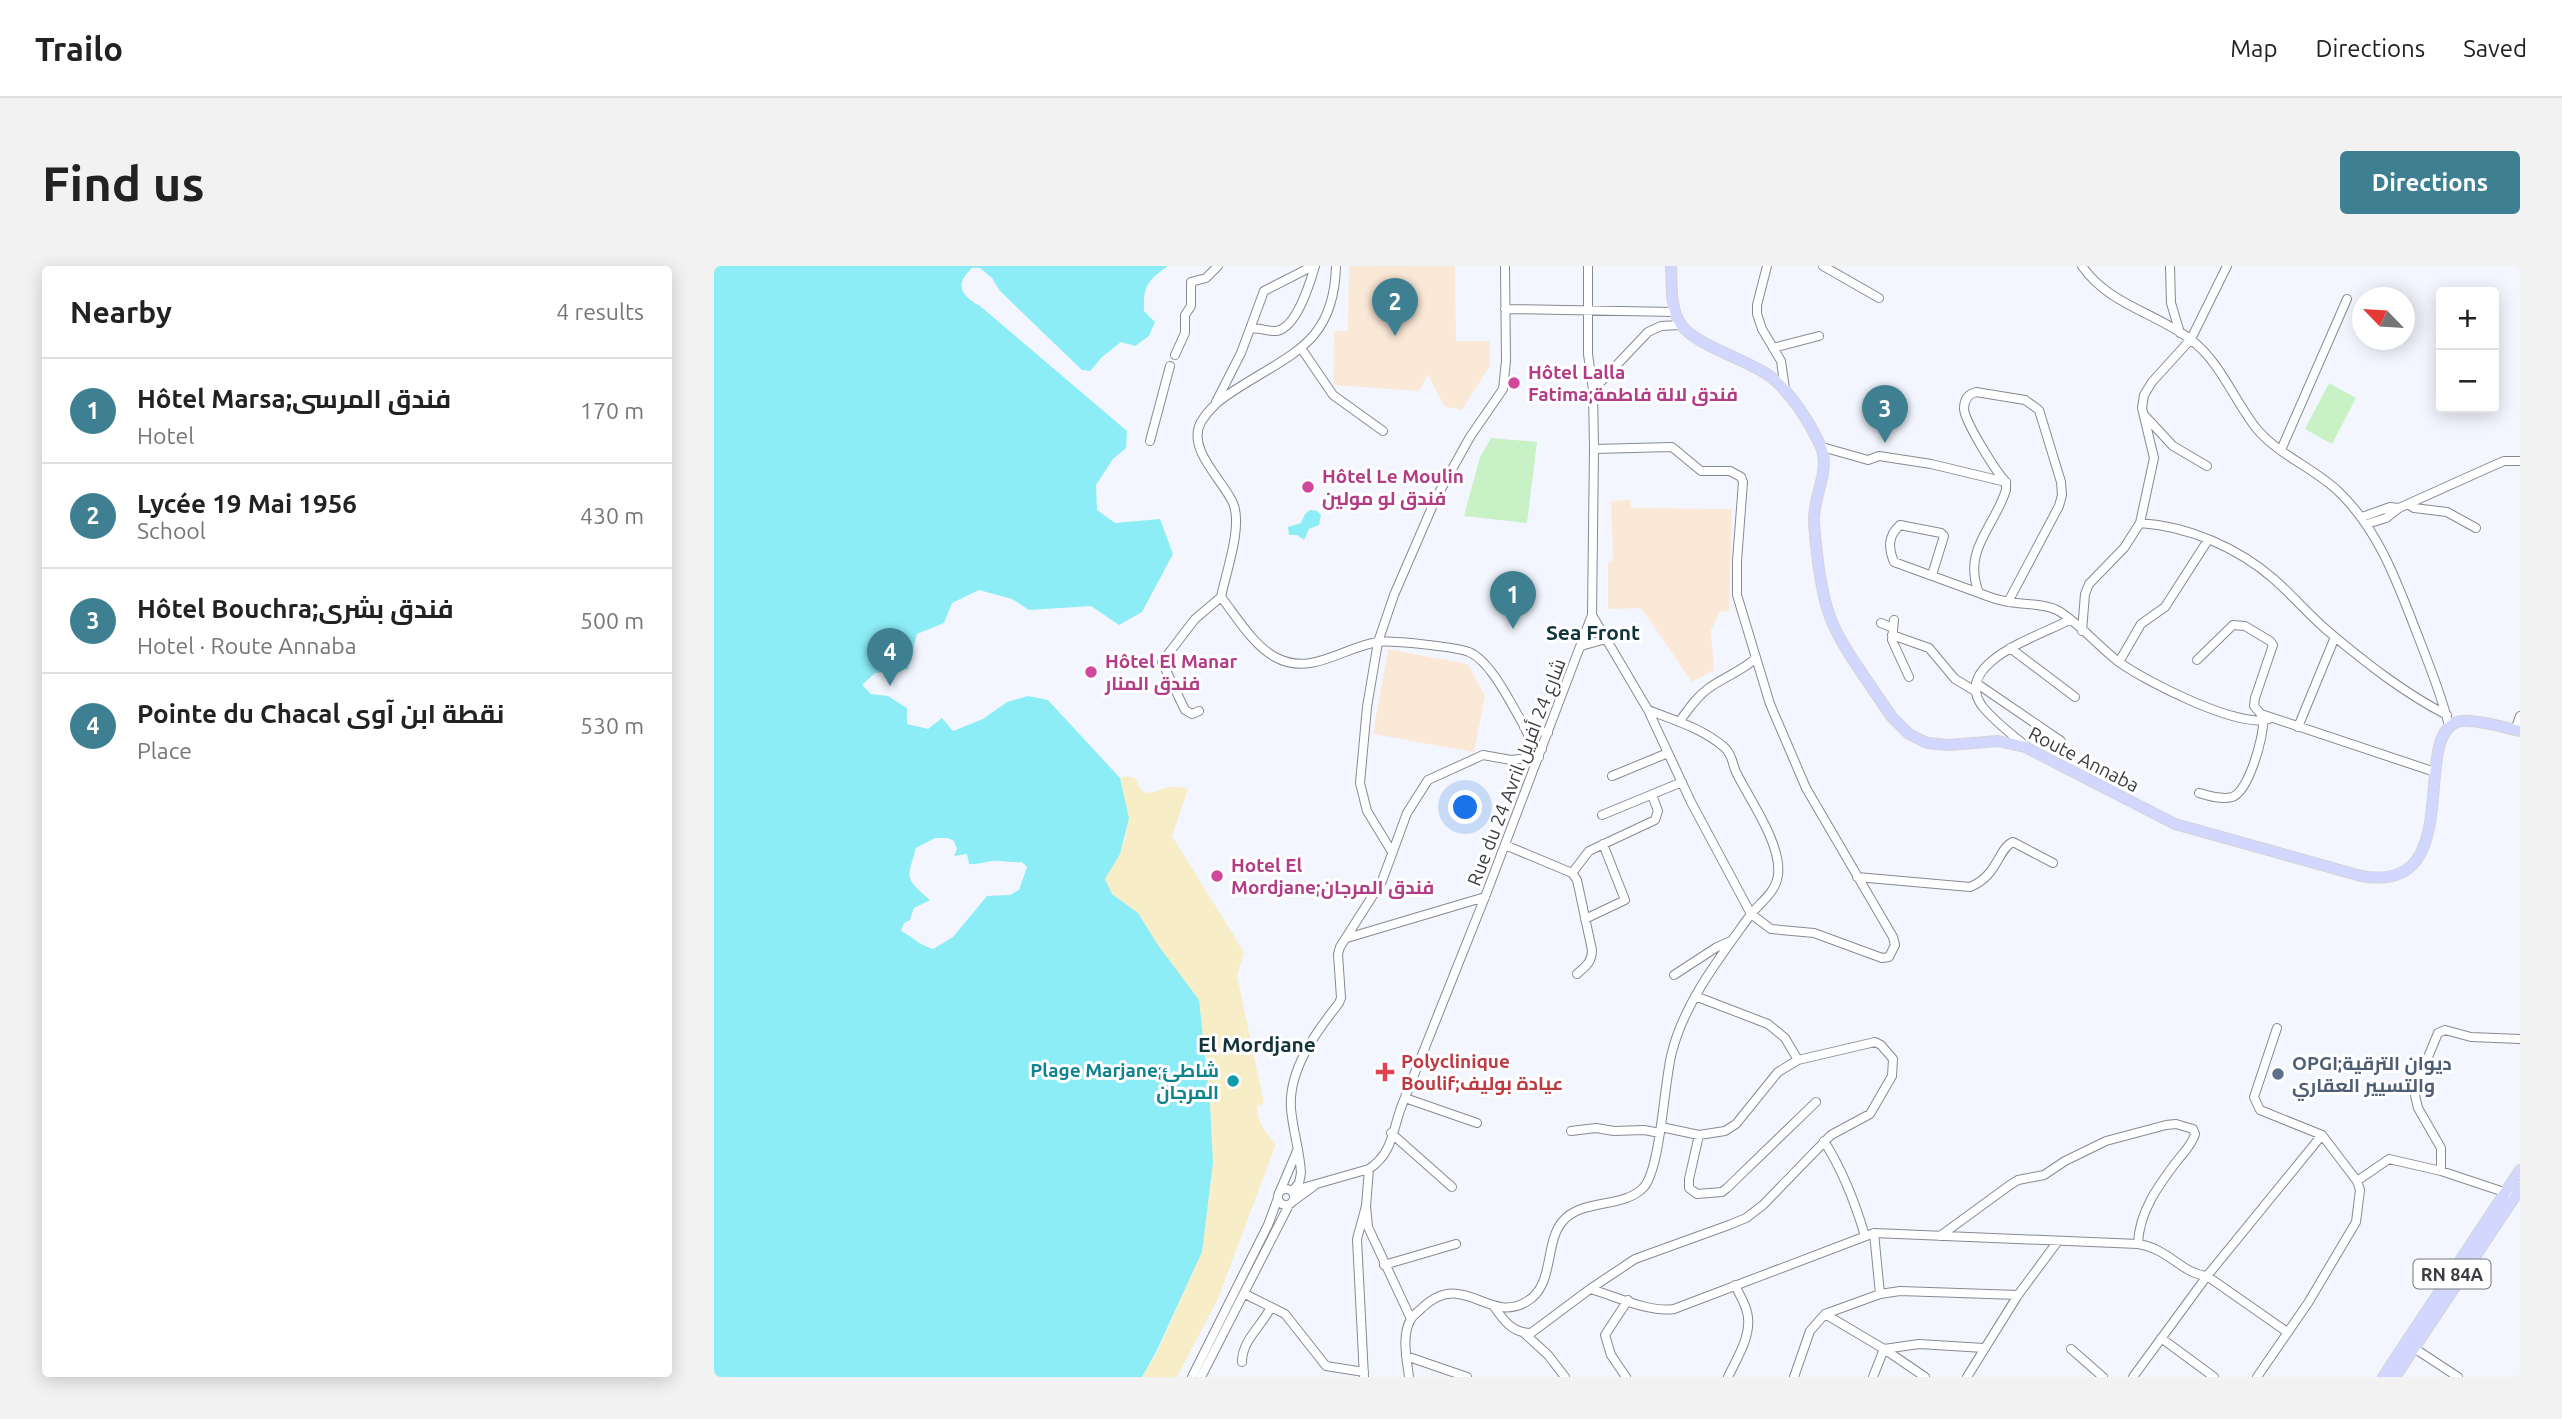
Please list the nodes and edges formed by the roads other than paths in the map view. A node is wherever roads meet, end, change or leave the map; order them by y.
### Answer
1 (1218, 266) edge
2 (1314, 266) edge
3 (1336, 266) edge
4 (1505, 266) edge
5 (1588, 266) edge
6 (1671, 266) edge
7 (1767, 266) edge
8 (1823, 266) edge
9 (2082, 266) edge
10 (2170, 266) edge
11 (2227, 266) edge
12 (1879, 298) dead end
13 (2347, 299) dead end
14 (1505, 309) junction
15 (1588, 312) junction
16 (1675, 312) junction
17 (1680, 325) junction
18 (1250, 328) junction
19 (2180, 333) junction
20 (1819, 336) dead end
21 (2191, 339) junction
22 (1301, 348) junction
23 (1773, 348) junction
24 (1175, 355) dead end
25 (1170, 366) dead end
26 (1785, 389) junction
27 (1593, 390) junction
28 (1216, 402) junction
29 (2143, 415) junction
30 (1383, 431) dead end
31 (1150, 441) dead end
32 (1822, 447) junction
33 (1594, 449) junction
34 (2281, 450) junction
35 (2520, 461) edge
36 (2207, 466) dead end
37 (2006, 482) junction
38 (2408, 504) junction
39 (2364, 521) junction
40 (2140, 523) junction
41 (2476, 528) dead end
42 (2208, 540) junction
43 (1932, 575) junction
44 (1979, 593) junction
45 (1221, 597) junction
46 (2008, 602) junction
47 (1592, 615) junction
48 (2069, 620) junction
49 (1881, 623) dead end
50 (1893, 628) junction
51 (2082, 631) junction
52 (2335, 637) junction
53 (1606, 639) junction
54 (1378, 642) junction
55 (1581, 646) junction
56 (2010, 648) junction
57 (1756, 658) junction
58 (2197, 660) dead end
59 (2119, 662) junction
60 (1909, 677) dead end
61 (1975, 687) junction
62 (2075, 697) dead end
63 (1648, 710) junction
64 (1199, 711) dead end
65 (2520, 716) edge
66 (2267, 719) junction
67 (2448, 720) junction
68 (1679, 722) junction
69 (1524, 727) junction
70 (2298, 727) junction
71 (2518, 731) edge
72 (1548, 733) junction
73 (2061, 741) dead end
74 (2028, 748) junction
75 (1540, 753) junction
76 (1668, 753) junction
77 (2435, 772) junction
78 (1612, 776) dead end
79 (1682, 782) junction
80 (2199, 793) dead end
81 (1652, 795) junction
82 (1602, 815) dead end
83 (1603, 844) junction
84 (1505, 845) junction
85 (1392, 852) junction
86 (2053, 863) dead end
87 (1572, 873) junction
88 (1857, 877) junction
89 (1485, 897) junction
90 (1751, 914) junction
91 (1585, 919) junction
92 (1347, 938) junction
93 (1731, 941) junction
94 (1577, 974) dead end
95 (1674, 975) dead end
96 (1695, 996) junction
97 (2277, 1028) dead end
98 (2520, 1039) edge
99 (1798, 1059) junction
100 (1405, 1098) junction
101 (1816, 1102) dead end
102 (1477, 1123) dead end
103 (1660, 1130) junction
104 (1571, 1131) dead end
105 (1391, 1133) junction
106 (1699, 1135) junction
107 (2322, 1135) junction
108 (1824, 1141) junction
109 (1298, 1148) junction
110 (1369, 1168) junction
111 (2520, 1170) edge
112 (2441, 1171) junction
113 (2357, 1181) junction
114 (1316, 1184) junction
115 (1452, 1186) dead end
116 (1292, 1191) junction
117 (2514, 1192) edge
118 (1279, 1195) junction
119 (1290, 1203) junction
120 (1366, 1206) junction
121 (1869, 1234) junction
122 (1940, 1236) junction
123 (2059, 1241) junction
124 (1456, 1244) dead end
125 (2137, 1244) junction
126 (1384, 1265) junction
127 (2207, 1276) junction
128 (1735, 1285) junction
129 (1590, 1289) junction
130 (1245, 1294) junction
131 (1880, 1294) junction
132 (2018, 1295) junction
133 (1628, 1300) junction
134 (1271, 1307) junction
135 (1495, 1308) junction
136 (1825, 1314) junction
137 (1411, 1319) junction
138 (2287, 1332) junction
139 (1524, 1333) junction
140 (2161, 1338) junction
141 (1984, 1348) junction
142 (2414, 1348) junction
143 (1884, 1349) junction
144 (2071, 1349) dead end
145 (1406, 1356) junction
146 (1242, 1362) dead end
147 (1364, 1375) edge
148 (1192, 1377) edge
149 (1201, 1377) edge
150 (1409, 1377) edge
151 (1466, 1377) edge
152 (1565, 1377) edge
153 (1626, 1377) edge
154 (1728, 1377) edge
155 (1794, 1377) edge
156 (1872, 1377) edge
157 (1925, 1377) edge
158 (1967, 1377) edge
159 (2103, 1377) edge
160 (2133, 1377) edge
161 (2214, 1377) edge
162 (2256, 1377) edge
163 (2384, 1377) edge
164 (2395, 1377) edge
165 (2458, 1377) edge

1 - 24 street
2 - 18 street
2 - 18 street
3 - 22 street
4 - 14 street
5 - 15 street, Rue du 24 Avril شارع 24 أفريل
6 - 16 main road
7 - 23 street
8 - 12 street
9 - 19 street
10 - 19 street
11 - 21 street
13 - 34 street
14 - 15 street
14 - 54 street
15 - 16 street
15 - 27 street, Rue du 24 Avril شارع 24 أفريل
16 - 17 main road
17 - 26 main road
17 - 27 street
18 - 28 street
19 - 21 street
20 - 23 street
21 - 29 street
21 - 34 street
22 - 28 street
22 - 30 street
23 - 26 street
25 - 31 street
26 - 32 main road
27 - 33 street, Rue du 24 Avril شارع 24 أفريل
28 - 45 street
29 - 36 street
29 - 40 street
32 - 37 street
32 - 74 main road, Route Annaba
33 - 47 street, Rue du 24 Avril شارع 24 أفريل
33 - 57 street
34 - 39 street
35 - 38 street
37 - 44 street
37 - 46 street
38 - 39 street
38 - 41 street
39 - 67 street
40 - 42 street
40 - 51 street
42 - 52 street
42 - 59 street
43 - 43 street
43 - 44 street
44 - 46 street
45 - 54 street
45 - 64 street
46 - 48 street
47 - 53 street
47 - 55 street, Rue du 24 Avril شارع 24 أفريل
48 - 51 street
48 - 56 street
49 - 50 street
50 - 60 street
50 - 61 street
51 - 59 street
52 - 67 street
52 - 70 street
53 - 55 street
53 - 63 street
54 - 69 street
54 - 85 street
55 - 72 street, Rue du 24 Avril شارع 24 أفريل
56 - 61 street
56 - 62 street
57 - 68 street
57 - 88 street
58 - 66 street
59 - 66 street
61 - 73 street
61 - 74 street
63 - 68 street
63 - 76 street
65 - 71 street
66 - 70 street
66 - 80 street
67 - 71 main road
67 - 77 main road, Route Annaba
68 - 90 street
69 - 72 street
69 - 75 street
70 - 77 street
72 - 75 street, Rue du 24 Avril شارع 24 أفريل
74 - 77 main road, Route Annaba
75 - 84 street, Rue du 24 Avril شارع 24 أفريل
75 - 85 street
76 - 78 street
76 - 79 street
79 - 81 street
79 - 90 street
81 - 82 street
81 - 83 street
83 - 87 street
83 - 91 street
84 - 87 street
84 - 89 street, Rue du 24 Avril شارع 24 أفريل
85 - 92 street
86 - 88 street
87 - 91 street
88 - 90 street
89 - 92 street
89 - 100 street, Rue du 24 Avril شارع 24 أفريل
90 - 93 street
91 - 94 street
92 - 109 street
93 - 95 street
93 - 96 street
96 - 99 street
96 - 103 street
97 - 107 street
98 - 112 street
99 - 106 street
99 - 108 street
100 - 102 street
100 - 105 street, Rue du 24 Avril شارع 24 أفريل
101 - 106 street
103 - 104 street
103 - 106 street
103 - 135 street
105 - 110 street, Rue du 24 Avril شارع 24 أفريل
105 - 115 street
107 - 113 street
107 - 127 street
108 - 121 street
108 - 129 street
109 - 116 street
109 - 118 street
110 - 114 street
110 - 120 street
111 - 117 main road, RN 84A
112 - 113 street
112 - 117 street
113 - 138 street
114 - 116 street
114 - 119 street
116 - 118 street
116 - 119 street
117 - 142 main road, RN 84A
117 - 163 main road, RN 84A
118 - 119 street
118 - 148 street
119 - 130 street
120 - 126 street
120 - 147 street
121 - 122 street
121 - 128 street
121 - 131 street
122 - 123 street
122 - 125 street
123 - 125 street
123 - 132 street
124 - 126 street
125 - 127 street
126 - 137 street
127 - 138 street
127 - 140 street
128 - 133 street
128 - 154 street
129 - 133 street
129 - 139 street
130 - 134 street
130 - 149 street
131 - 132 street
131 - 136 street
132 - 141 street
133 - 153 street
134 - 146 street
134 - 147 street
135 - 137 street
135 - 139 street
136 - 143 street
136 - 155 street
137 - 145 street
138 - 162 street
139 - 152 street
140 - 160 street
140 - 161 street
141 - 143 street
141 - 158 street
142 - 164 main road, RN 84A
142 - 165 street
143 - 156 street
143 - 157 street
144 - 159 street
145 - 150 street
145 - 151 street

